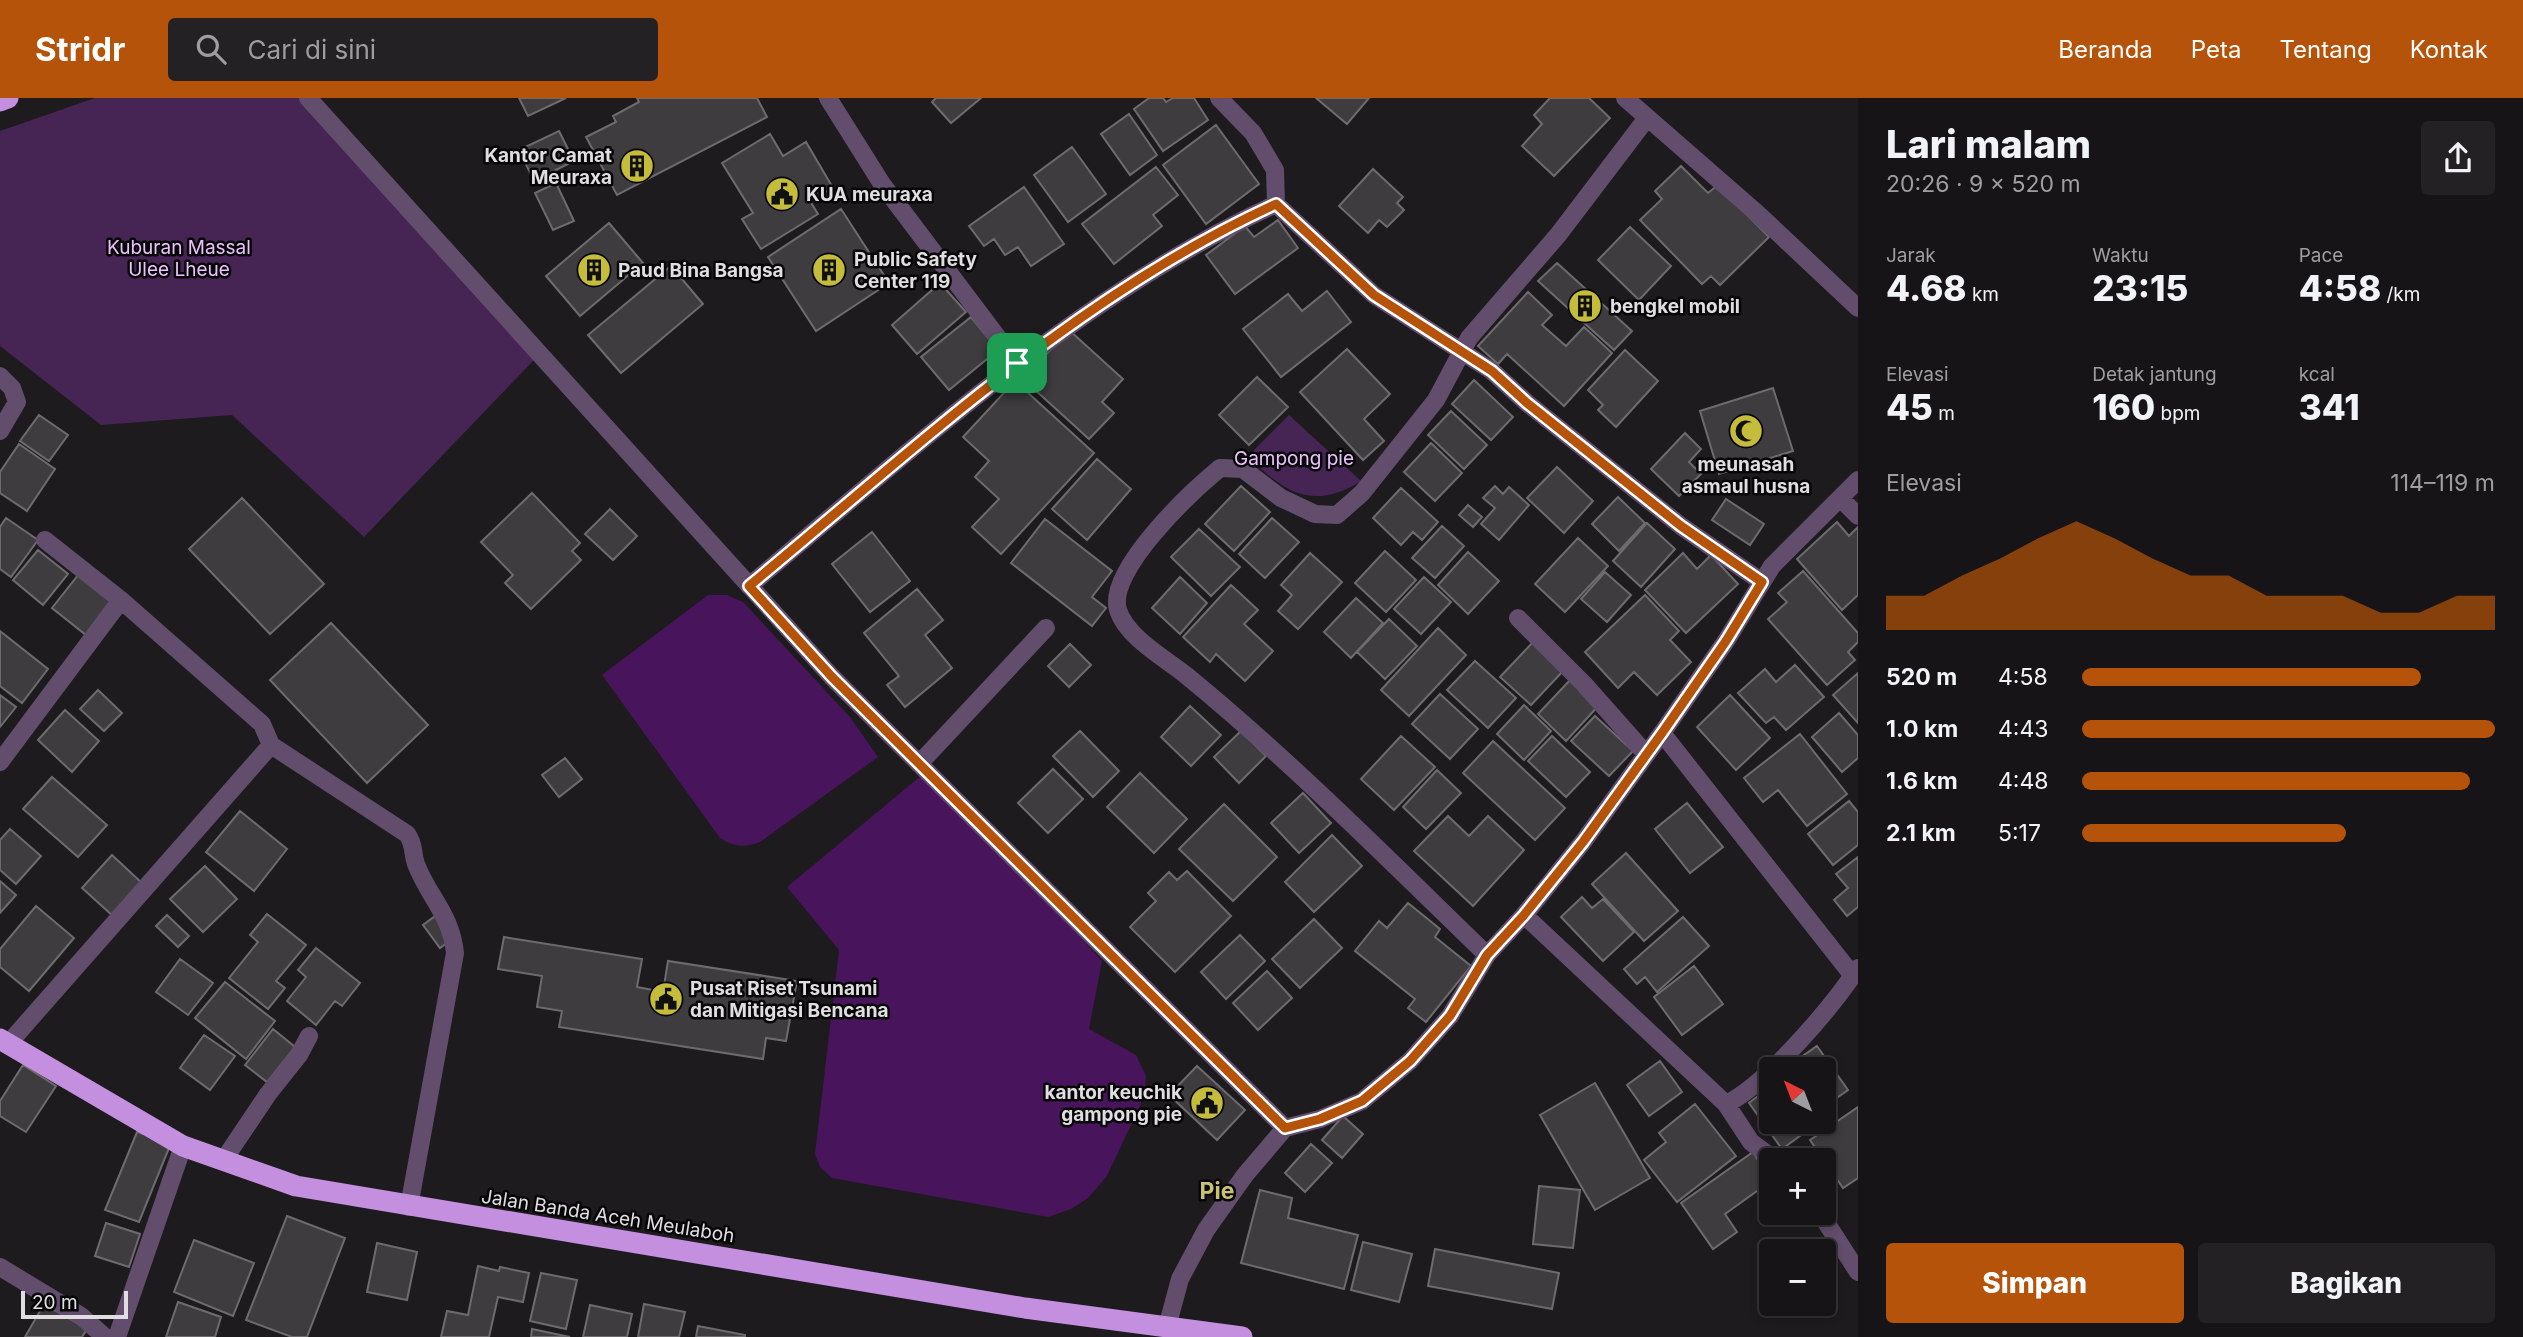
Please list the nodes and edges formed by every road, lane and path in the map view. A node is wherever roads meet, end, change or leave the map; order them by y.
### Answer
1 (8, 98) edge
2 (308, 98) edge
3 (828, 98) edge
4 (1219, 98) edge
5 (1625, 98) edge
6 (0, 101) edge
7 (1647, 118) junction
8 (1276, 204) junction
9 (1858, 308) edge
10 (1461, 352) junction
11 (1017, 363) junction
12 (0, 376) edge
13 (0, 431) edge
14 (1858, 480) edge
15 (1840, 498) junction
16 (1858, 516) edge
17 (45, 540) dead end
18 (1762, 582) junction
19 (749, 586) junction
20 (121, 600) junction
21 (1518, 618) dead end
22 (1046, 628) dead end
23 (1662, 733) junction
24 (271, 745) junction
25 (1646, 754) junction
26 (0, 762) edge
27 (919, 764) junction
28 (1524, 915) junction
29 (1487, 955) junction
30 (1855, 972) edge
31 (309, 1036) dead end
32 (4, 1042) edge
33 (1726, 1104) junction
34 (1285, 1128) junction
35 (183, 1146) junction
36 (1759, 1149) edge
37 (223, 1161) junction
38 (409, 1207) junction
39 (1828, 1225) edge
40 (0, 1267) edge
41 (1858, 1272) edge
42 (1167, 1327) junction
43 (105, 1337) edge
44 (117, 1337) edge
45 (1241, 1337) edge

1 - 6 highway
2 - 19 street
3 - 11 street
4 - 8 street
5 - 7 street
7 - 9 street
7 - 10 street
8 - 10 street
8 - 11 street
10 - 18 street
10 - 29 street
11 - 19 street
12 - 13 street
14 - 15 street
15 - 16 street
15 - 18 street
17 - 20 street
18 - 23 street
19 - 27 street
20 - 24 street
20 - 26 street
21 - 25 street
22 - 27 street
23 - 25 street
23 - 30 street
24 - 32 street
24 - 38 street
25 - 28 street
27 - 34 street
28 - 29 street
28 - 33 street
29 - 34 street
30 - 33 street
31 - 37 street
32 - 35 highway, Jalan Banda Aceh Meulaboh
33 - 36 street
34 - 42 street
35 - 37 highway, Jalan Banda Aceh Meulaboh
35 - 44 street
37 - 38 highway, Jalan Banda Aceh Meulaboh
38 - 42 highway, Jalan Banda Aceh Meulaboh
39 - 41 street
40 - 43 street
42 - 45 highway, Jalan Banda Aceh Meulaboh

